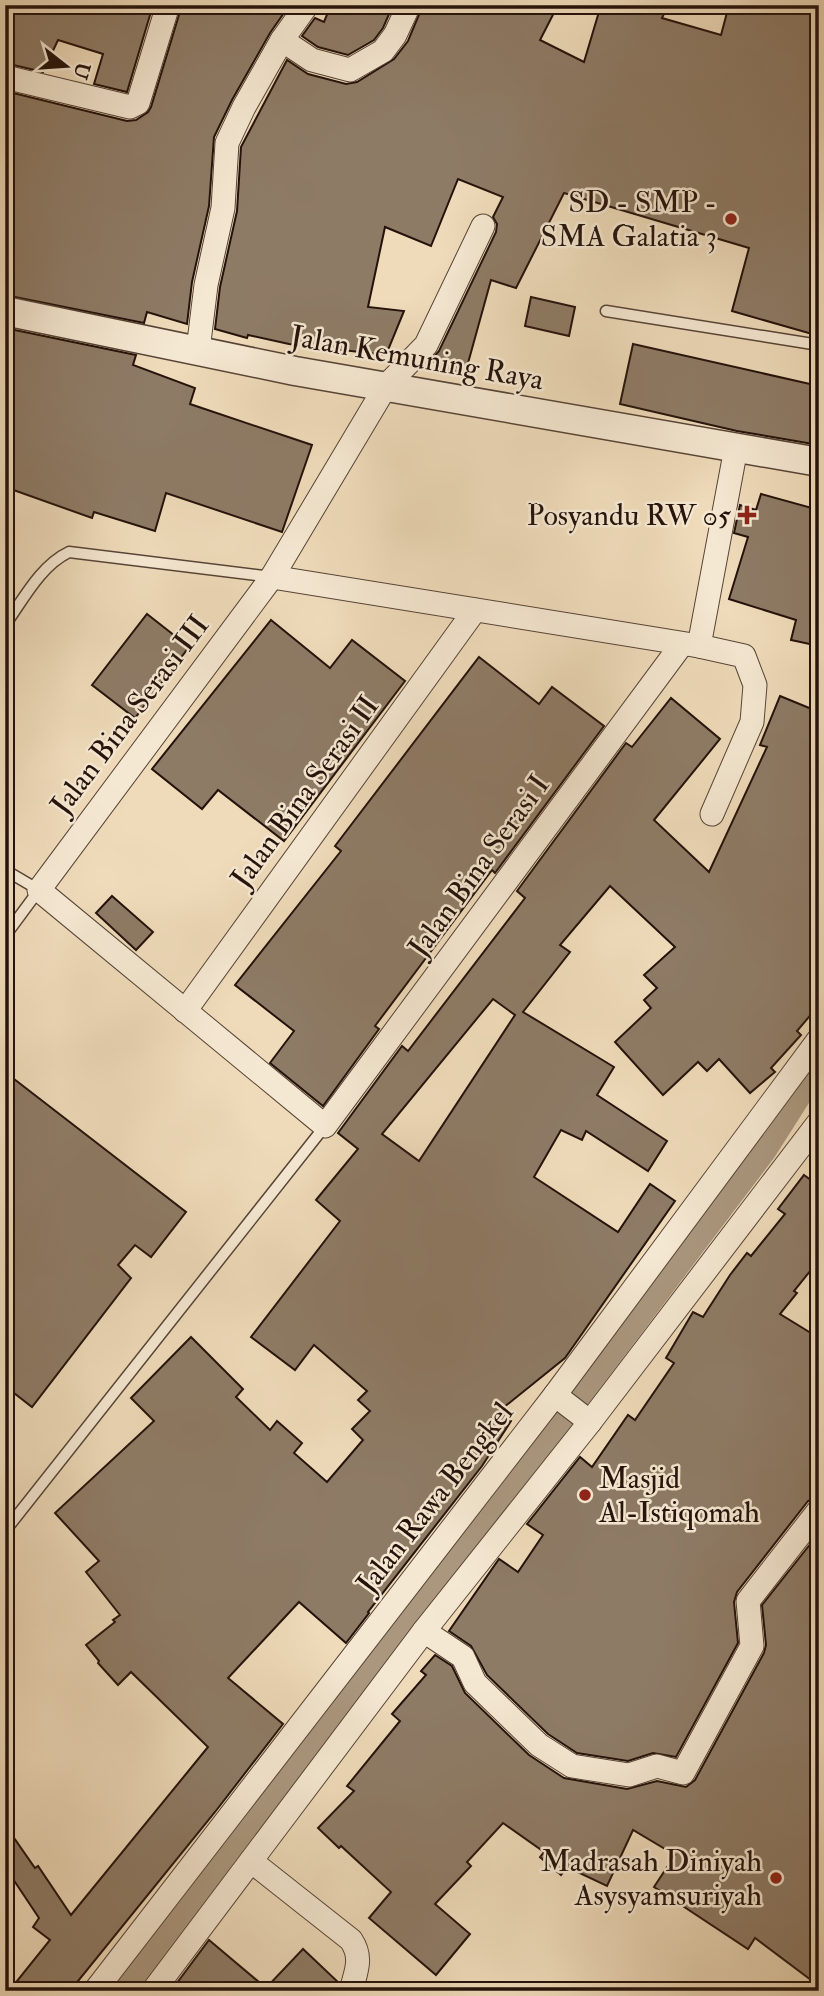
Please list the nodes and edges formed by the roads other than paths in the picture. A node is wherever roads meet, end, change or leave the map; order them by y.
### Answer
1 (168, 5) edge
2 (307, 5) edge
3 (409, 5) edge
4 (282, 40) junction
5 (5, 76) edge
6 (483, 226) dead end
7 (5, 310) edge
8 (606, 311) dead end
9 (819, 345) edge
10 (198, 351) junction
11 (386, 386) junction
12 (736, 448) junction
13 (819, 462) edge
14 (272, 577) junction
15 (475, 610) junction
16 (5, 625) edge
17 (690, 645) junction
18 (712, 814) dead end
19 (5, 870) edge
20 (39, 890) junction
21 (5, 936) edge
22 (186, 1010) junction
23 (819, 1039) edge
24 (819, 1122) edge
25 (326, 1126) junction
26 (559, 1398) junction
27 (586, 1419) junction
28 (819, 1510) edge
29 (5, 1531) edge
30 (424, 1632) junction
31 (251, 1861) junction
32 (95, 1991) edge
33 (153, 1991) edge
34 (351, 1991) edge

1 - 5 street
2 - 4 street
3 - 4 street
4 - 10 street
6 - 11 street, Jalan Bina Serasi III
7 - 10 street, Jalan Kemuning Raya
8 - 9 lane
10 - 11 street, Jalan Kemuning Raya
11 - 12 street, Jalan Kemuning Raya
11 - 14 street, Jalan Bina Serasi III
12 - 13 street, Jalan Kemuning Raya
12 - 17 street
14 - 15 street
14 - 16 lane
14 - 20 street, Jalan Bina Serasi III
15 - 17 street
15 - 22 street, Jalan Bina Serasi II
17 - 18 street
17 - 25 street, Jalan Bina Serasi I
19 - 20 lane
20 - 21 lane
20 - 22 street
22 - 25 street
23 - 26 street, Jalan Rawa Bengkel
24 - 27 street
25 - 29 lane
26 - 27 street
26 - 32 street, Jalan Rawa Bengkel
27 - 30 street
28 - 30 street
30 - 31 street
31 - 33 street
31 - 34 street

